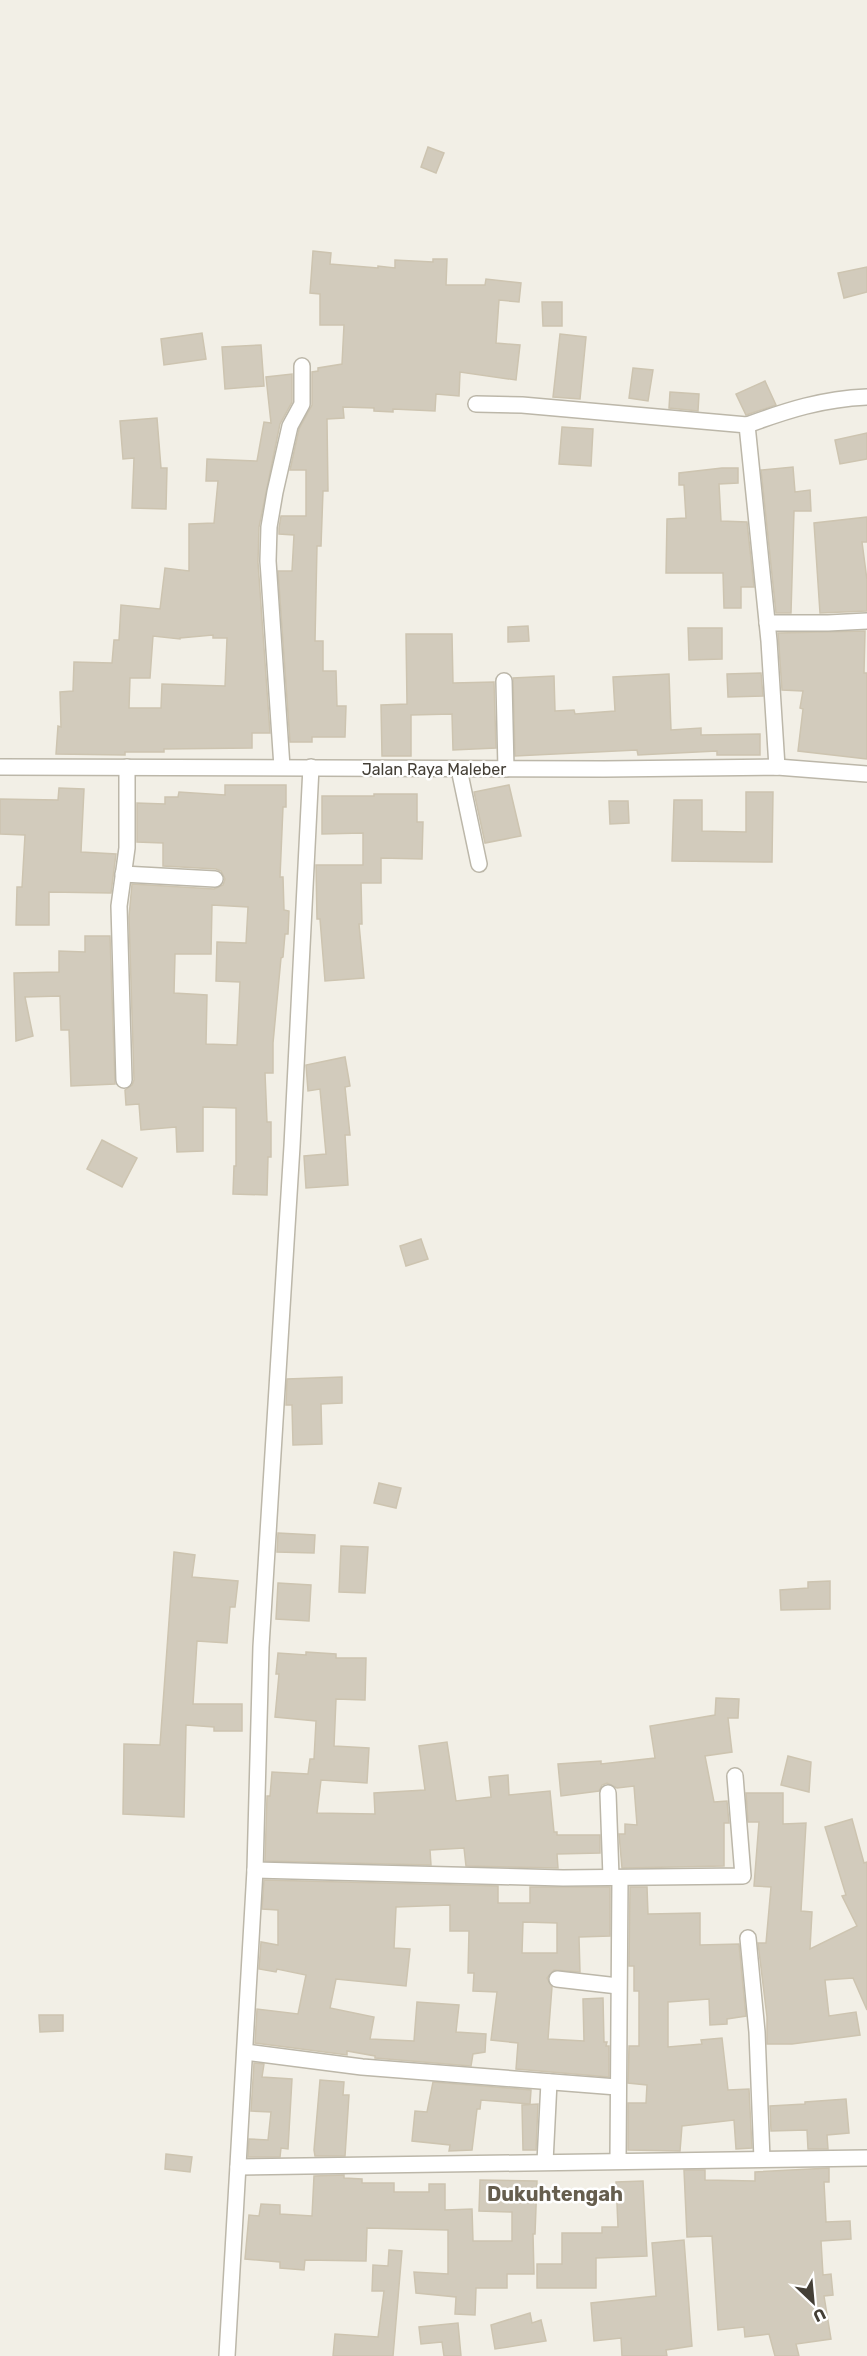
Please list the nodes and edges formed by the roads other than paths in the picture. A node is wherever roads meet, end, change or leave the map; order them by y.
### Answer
1 (302, 366) dead end
2 (867, 397) edge
3 (476, 404) dead end
4 (747, 425) junction
5 (867, 621) edge
6 (767, 623) junction
7 (504, 681) dead end
8 (0, 767) edge
9 (127, 767) junction
10 (282, 767) junction
11 (311, 767) junction
12 (777, 767) junction
13 (459, 769) junction
14 (506, 769) junction
15 (867, 774) edge
16 (479, 864) dead end
17 (123, 874) junction
18 (214, 879) dead end
19 (124, 1080) dead end
20 (735, 1776) dead end
21 (608, 1793) dead end
22 (255, 1870) junction
23 (615, 1878) junction
24 (748, 1938) dead end
25 (557, 1979) dead end
26 (618, 1986) junction
27 (245, 2052) junction
28 (549, 2082) junction
29 (617, 2087) junction
30 (867, 2158) edge
31 (762, 2159) junction
32 (618, 2161) junction
33 (544, 2162) junction
34 (238, 2167) junction
35 (227, 2356) edge

1 - 10 street
2 - 4 street
3 - 4 street
4 - 6 street
5 - 6 street
6 - 12 street
7 - 14 street
8 - 9 street, Jalan Raya Maleber
9 - 10 street, Jalan Raya Maleber
9 - 17 street
10 - 11 street, Jalan Raya Maleber
11 - 13 street, Jalan Raya Maleber
11 - 22 street
12 - 14 street, Jalan Raya Maleber
12 - 15 street, Jalan Raya Maleber
13 - 14 street, Jalan Raya Maleber
13 - 16 street
17 - 18 street
17 - 19 street
20 - 23 street
21 - 23 street
22 - 23 street
22 - 27 street
23 - 26 street
24 - 31 street
25 - 26 street
26 - 29 street
27 - 28 street
27 - 34 street
28 - 29 street
28 - 33 street
29 - 32 street
30 - 31 street
31 - 32 street
32 - 33 street
33 - 34 street
34 - 35 street

